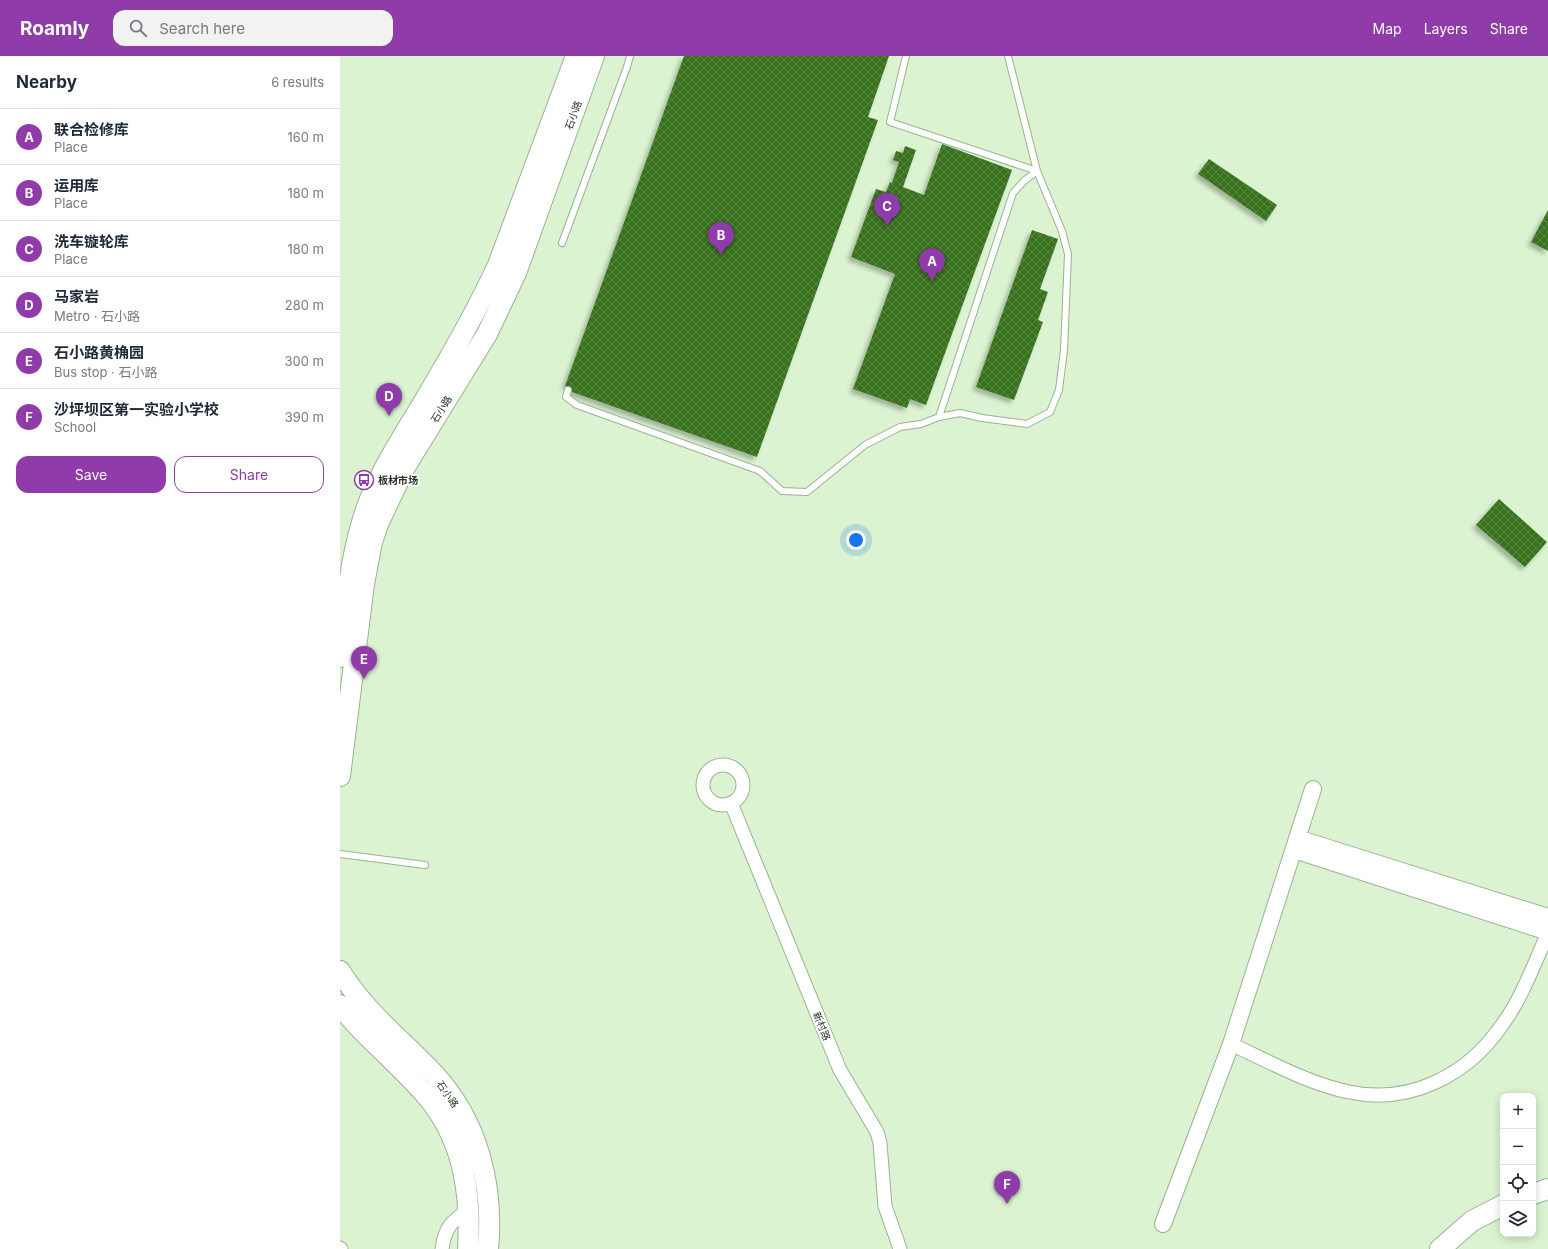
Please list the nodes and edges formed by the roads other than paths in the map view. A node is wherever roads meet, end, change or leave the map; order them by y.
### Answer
1 (576, 56) edge
2 (594, 56) edge
3 (630, 56) edge
4 (906, 56) edge
5 (1008, 56) edge
6 (1037, 172) junction
7 (562, 243) dead end
8 (568, 390) dead end
9 (939, 417) junction
10 (340, 657) edge
11 (340, 776) edge
12 (1312, 789) dead end
13 (732, 803) dead end
14 (1296, 844) junction
15 (340, 854) edge
16 (424, 865) dead end
17 (1548, 917) edge
18 (1548, 933) edge
19 (340, 971) edge
20 (340, 1005) edge
21 (1231, 1044) junction
22 (1548, 1189) edge
23 (1536, 1193) edge
24 (1548, 1198) edge
25 (1536, 1203) edge
26 (1500, 1207) edge
27 (469, 1209) junction
28 (1500, 1217) edge
29 (1163, 1224) dead end
30 (442, 1249) edge
31 (468, 1249) edge
32 (488, 1249) edge
33 (900, 1249) edge
34 (1440, 1249) edge
35 (1452, 1249) edge

1 - 10 main road, 石小路
2 - 11 main road, 石小路
3 - 7 lane
4 - 6 lane
5 - 6 lane
6 - 9 lane
6 - 9 lane
8 - 9 lane
12 - 14 street
13 - 33 street, 新村路
14 - 17 street
14 - 18 street
14 - 21 street
15 - 16 lane
18 - 21 street
19 - 32 main road, 石小路
20 - 27 main road, 石小路
21 - 29 street
22 - 23 main road
24 - 25 main road
26 - 34 main road
27 - 30 street
27 - 31 main road, 石小路
28 - 35 main road

